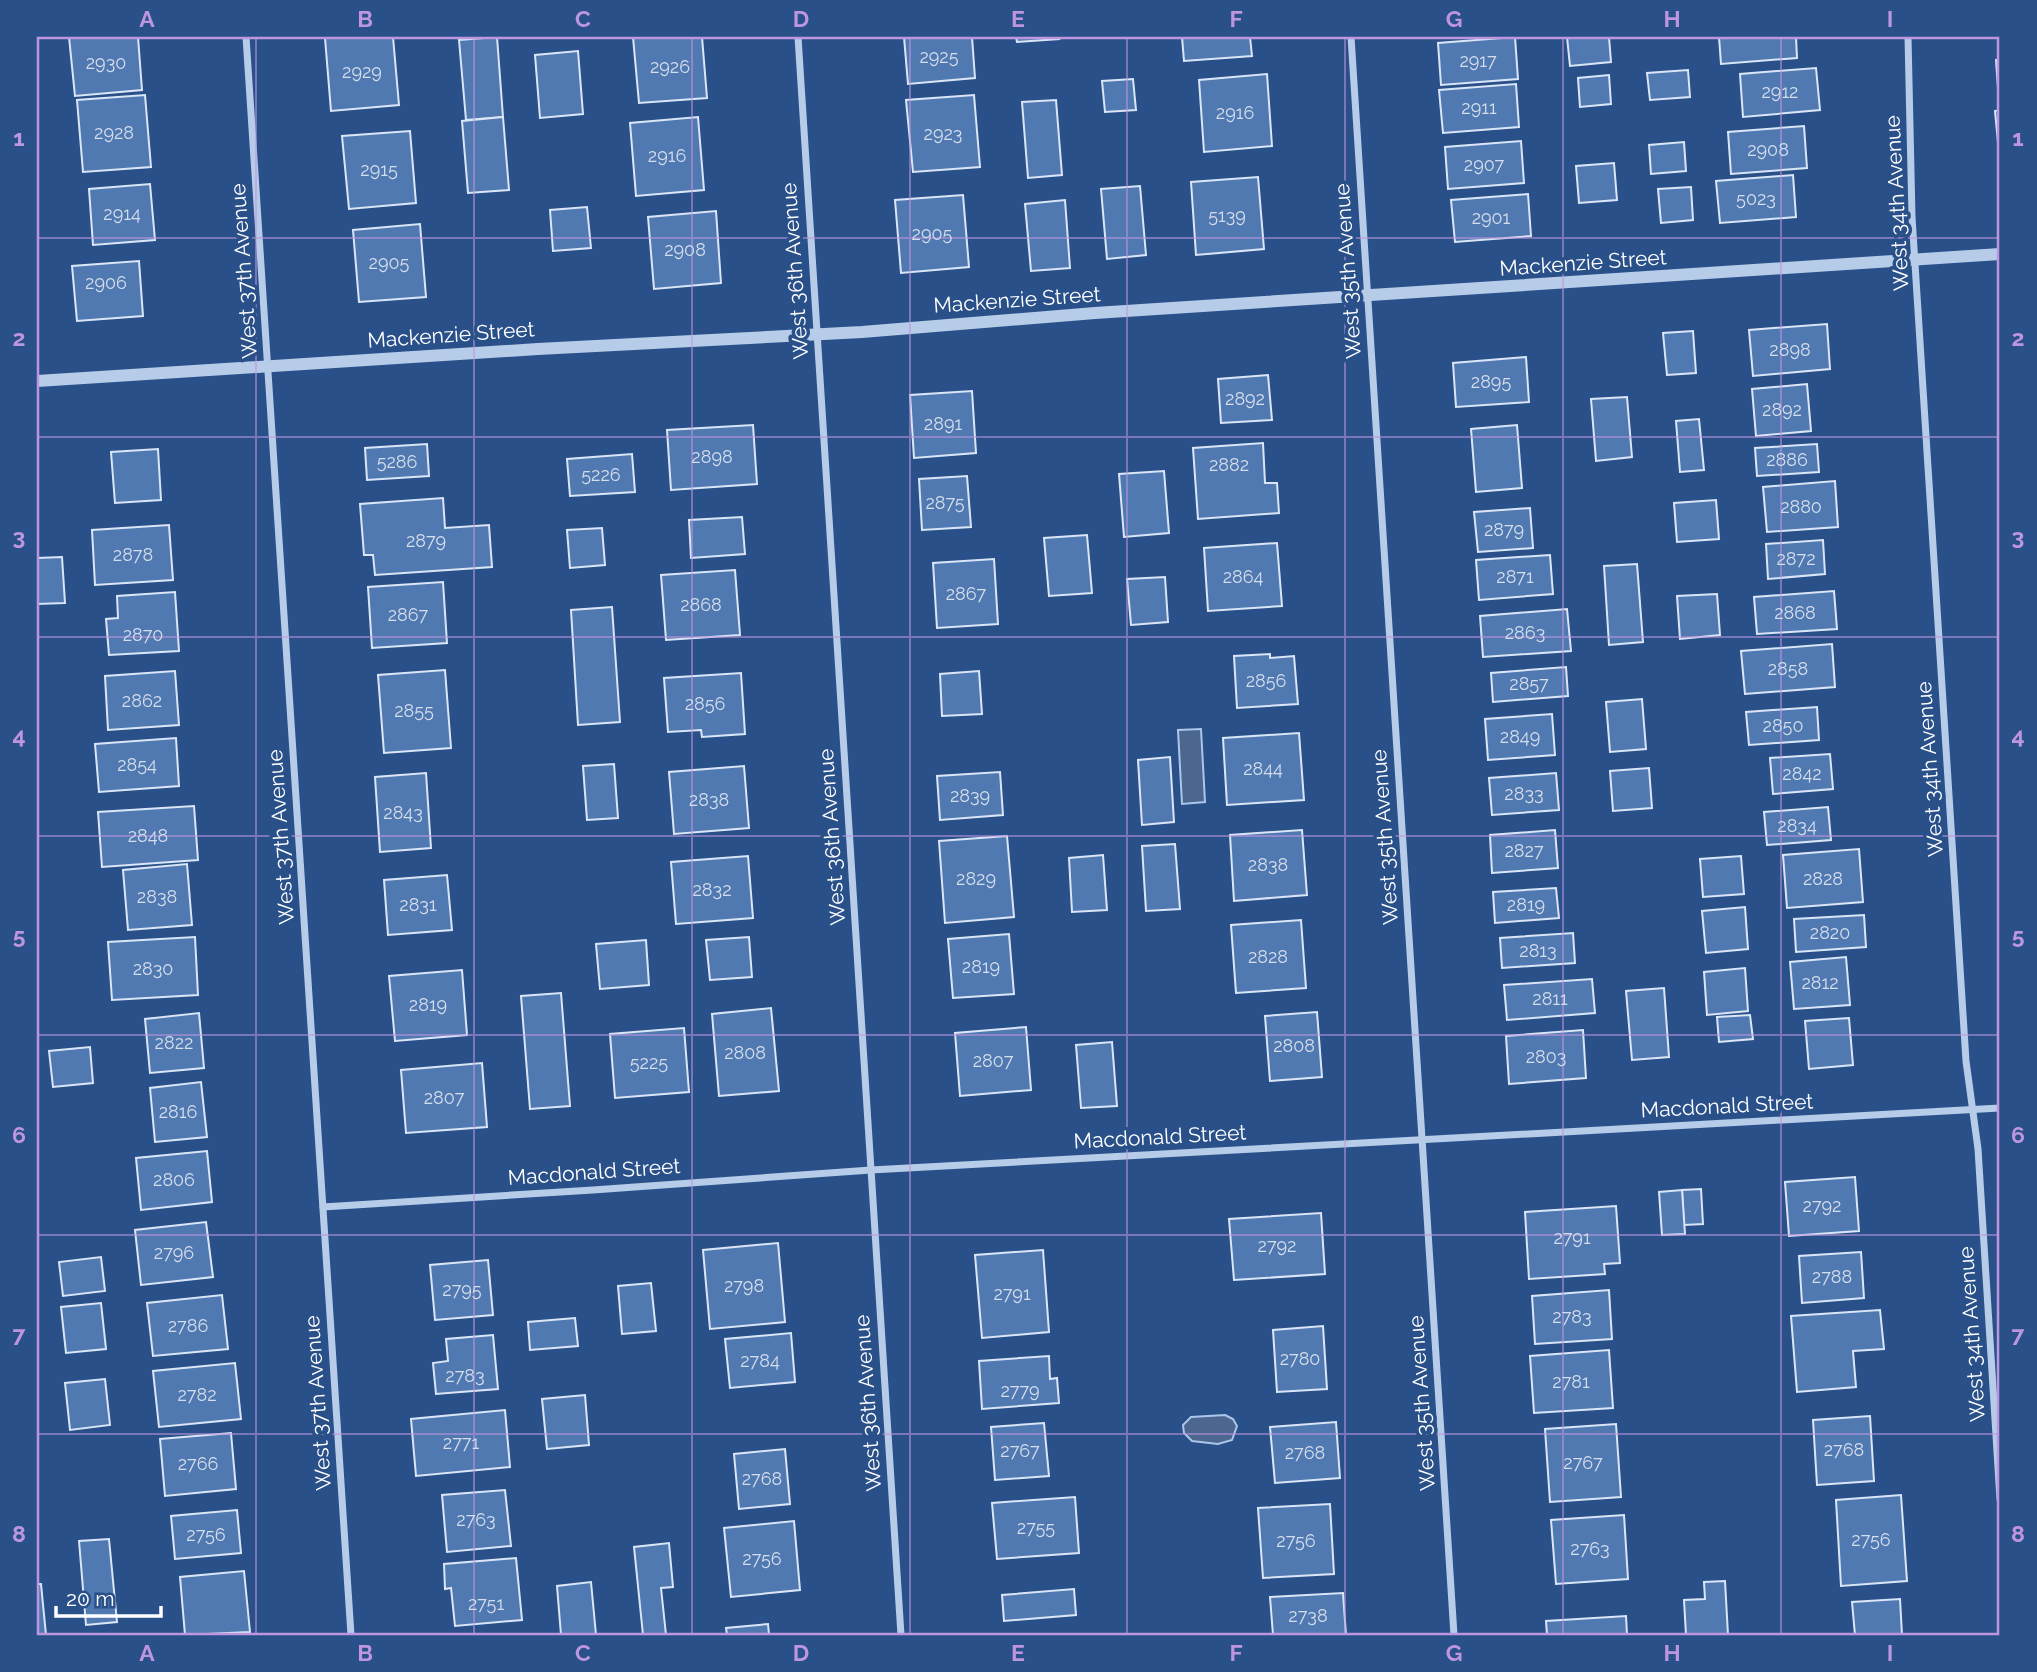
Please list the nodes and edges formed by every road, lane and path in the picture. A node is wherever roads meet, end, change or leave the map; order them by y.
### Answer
1 (246, 37) edge
2 (798, 37) edge
3 (1351, 37) edge
4 (1908, 37) edge
5 (2000, 254) edge
6 (1915, 259) junction
7 (1367, 296) junction
8 (816, 334) junction
9 (268, 368) junction
10 (37, 382) edge
11 (2000, 1108) edge
12 (1972, 1110) junction
13 (1422, 1140) junction
14 (871, 1170) junction
15 (323, 1207) junction
16 (2000, 1499) edge
17 (351, 1635) edge
18 (901, 1635) edge
19 (1454, 1635) edge

1 - 9 street, West 37th Avenue
2 - 8 street, West 36th Avenue
3 - 7 street, West 35th Avenue
4 - 6 street, West 34th Avenue
5 - 6 street, Mackenzie Street
6 - 7 street, Mackenzie Street
6 - 12 street, West 34th Avenue
7 - 8 street, Mackenzie Street
7 - 13 street, West 35th Avenue
8 - 9 street, Mackenzie Street
8 - 14 street, West 36th Avenue
9 - 10 street, Mackenzie Street
9 - 15 street, West 37th Avenue
11 - 12 street, Macdonald Street
12 - 13 street, Macdonald Street
12 - 16 street, West 34th Avenue
13 - 14 street, Macdonald Street
13 - 19 street, West 35th Avenue
14 - 15 street, Macdonald Street
14 - 18 street, West 36th Avenue
15 - 17 street, West 37th Avenue

